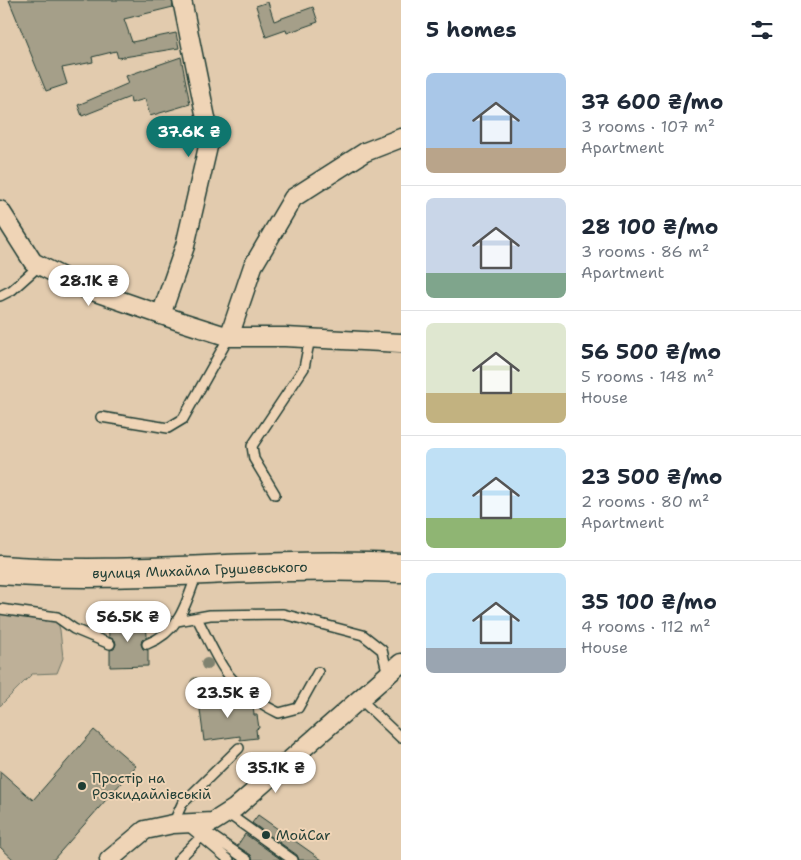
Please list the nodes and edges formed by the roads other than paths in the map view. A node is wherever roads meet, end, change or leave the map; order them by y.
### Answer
1 (182, 0) edge
2 (401, 138) edge
3 (0, 210) edge
4 (40, 265) junction
5 (0, 296) edge
6 (161, 315) junction
7 (229, 337) junction
8 (310, 338) junction
9 (401, 343) edge
10 (101, 417) dead end
11 (275, 494) dead end
12 (401, 568) edge
13 (0, 570) edge
14 (198, 571) junction
15 (0, 609) edge
16 (196, 618) junction
17 (177, 620) junction
18 (110, 644) dead end
19 (147, 644) dead end
20 (401, 663) edge
21 (318, 672) dead end
22 (388, 675) junction
23 (360, 699) junction
24 (401, 738) edge
25 (239, 748) dead end
26 (227, 813) junction
27 (189, 827) junction
28 (109, 860) edge
29 (178, 860) edge
30 (229, 860) edge
31 (247, 860) edge
32 (293, 860) edge

1 - 6 street
2 - 7 street
3 - 4 street
4 - 5 lane
4 - 6 street
6 - 7 street
7 - 8 street
7 - 10 lane
8 - 9 street
8 - 11 lane
12 - 14 main road, вулиця Михайла Грушевського
13 - 14 main road, вулиця Михайла Грушевського
14 - 17 lane
15 - 18 lane
16 - 17 lane
16 - 21 lane
16 - 22 lane
17 - 19 lane
20 - 22 street
22 - 23 street
23 - 24 lane
23 - 26 street
25 - 27 lane
26 - 27 street
26 - 32 lane
27 - 28 street
27 - 29 lane
27 - 30 lane
27 - 31 lane

